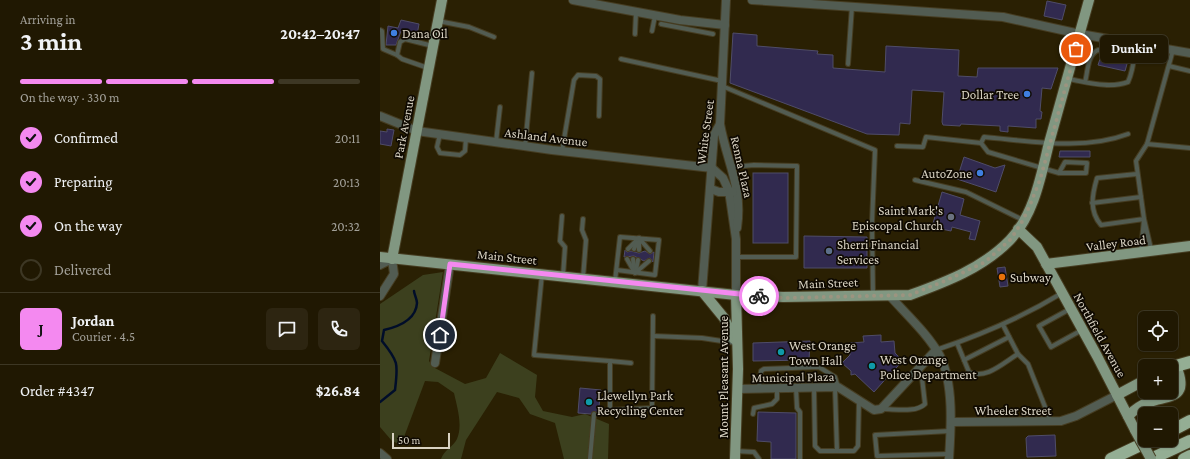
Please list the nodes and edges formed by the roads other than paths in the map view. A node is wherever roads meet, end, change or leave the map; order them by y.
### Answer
1 (442, 0) edge
2 (573, 0) edge
3 (726, 0) edge
4 (752, 0) edge
5 (1089, 0) edge
6 (823, 2) edge
7 (852, 6) junction
8 (636, 12) junction
9 (655, 16) junction
10 (438, 21) junction
11 (661, 24) dead end
12 (679, 24) junction
13 (725, 25) junction
14 (380, 30) edge
15 (652, 31) dead end
16 (635, 34) dead end
17 (713, 34) dead end
18 (1080, 34) junction
19 (494, 37) dead end
20 (1136, 43) junction
21 (433, 46) junction
22 (1173, 50) junction
23 (1190, 53) edge
24 (397, 55) junction
25 (1133, 58) junction
26 (621, 59) dead end
27 (848, 64) dead end
28 (1169, 66) junction
29 (429, 68) junction
30 (1190, 71) edge
31 (532, 73) dead end
32 (1067, 79) junction
33 (1085, 82) junction
34 (723, 83) junction
35 (500, 107) dead end
36 (380, 116) edge
37 (598, 116) dead end
38 (720, 124) junction
39 (417, 131) junction
40 (440, 134) junction
41 (1128, 134) dead end
42 (466, 138) junction
43 (496, 142) junction
44 (1050, 142) junction
45 (981, 143) junction
46 (1148, 144) junction
47 (524, 146) junction
48 (897, 146) dead end
49 (1190, 148) edge
50 (562, 151) junction
51 (732, 167) junction
52 (712, 168) junction
53 (1043, 168) junction
54 (1059, 173) junction
55 (1137, 174) junction
56 (915, 180) dead end
57 (711, 189) junction
58 (729, 192) junction
59 (738, 192) junction
60 (1141, 197) junction
61 (1092, 203) junction
62 (562, 216) dead end
63 (583, 219) dead end
64 (1144, 219) junction
65 (1021, 225) junction
66 (639, 238) junction
67 (736, 239) junction
68 (1190, 246) edge
69 (628, 249) dead end
70 (634, 250) dead end
71 (639, 250) dead end
72 (648, 251) dead end
73 (1151, 252) junction
74 (1140, 253) junction
75 (380, 257) edge
76 (736, 257) junction
77 (392, 259) junction
78 (627, 259) dead end
79 (633, 259) dead end
80 (638, 260) dead end
81 (647, 261) dead end
82 (450, 264) junction
83 (1046, 264) junction
84 (380, 265) edge
85 (617, 270) junction
86 (635, 273) junction
87 (656, 273) junction
88 (542, 274) junction
89 (563, 276) junction
90 (583, 278) junction
91 (615, 282) junction
92 (655, 286) junction
93 (702, 291) junction
94 (1062, 293) junction
95 (736, 295) junction
96 (874, 295) junction
97 (889, 295) junction
98 (380, 296) edge
99 (1071, 309) junction
100 (653, 316) dead end
101 (1058, 316) junction
102 (1060, 321) dead end
103 (1003, 325) junction
104 (1083, 330) junction
105 (653, 336) junction
106 (1060, 336) dead end
107 (1009, 337) junction
108 (1062, 341) junction
109 (736, 343) junction
110 (957, 343) junction
111 (936, 350) junction
112 (1018, 354) junction
113 (964, 360) junction
114 (610, 361) junction
115 (1190, 362) edge
116 (435, 363) dead end
117 (631, 363) dead end
118 (1178, 366) edge
119 (918, 369) junction
120 (1178, 372) edge
121 (1138, 384) edge
122 (814, 387) junction
123 (836, 387) junction
124 (777, 388) junction
125 (796, 388) junction
126 (738, 389) junction
127 (759, 389) junction
128 (1117, 395) junction
129 (1178, 395) edge
130 (859, 399) junction
131 (1164, 399) edge
132 (881, 409) junction
133 (594, 414) dead end
134 (753, 414) dead end
135 (1128, 416) junction
136 (1190, 421) edge
137 (951, 422) junction
138 (1051, 422) junction
139 (1178, 427) edge
140 (950, 431) junction
141 (1190, 441) edge
142 (1138, 446) edge
143 (837, 451) junction
144 (735, 455) edge
145 (950, 456) edge
146 (1190, 456) edge
147 (910, 457) edge
148 (928, 457) edge
149 (590, 459) edge
150 (759, 459) edge
151 (800, 459) edge
152 (1111, 459) edge
153 (1151, 459) edge
154 (1184, 459) edge

1 - 10 main road, Park Avenue
2 - 8 street
3 - 13 street, White Street
4 - 6 street
5 - 18 main road, Main Street
6 - 7 street
7 - 18 street
7 - 27 lane
8 - 9 street
8 - 16 lane
9 - 12 street
9 - 15 lane
10 - 19 lane
10 - 21 main road, Park Avenue
11 - 12 lane
12 - 13 street
12 - 17 lane
13 - 34 street, White Street
14 - 24 lane
18 - 20 street
18 - 32 main road, Main Street
20 - 22 street
20 - 25 lane
21 - 24 lane
21 - 29 main road, Park Avenue
22 - 23 street
22 - 28 lane
24 - 29 lane
25 - 33 lane
25 - 33 lane
26 - 34 lane
28 - 30 lane
28 - 46 lane
29 - 39 main road, Park Avenue
31 - 47 lane
32 - 33 lane
32 - 44 main road, Main Street
34 - 38 street, White Street
34 - 96 lane
35 - 43 lane
36 - 39 street, Ashland Avenue
37 - 50 lane
38 - 51 street, Renna Plaza
38 - 52 street, White Street
39 - 40 street, Ashland Avenue
39 - 77 main road, Park Avenue
40 - 42 street, Ashland Avenue
40 - 42 lane
41 - 44 lane
42 - 43 street, Ashland Avenue
43 - 47 street, Ashland Avenue
44 - 45 lane
44 - 53 main road, Main Street
45 - 48 lane
45 - 53 lane
46 - 49 lane
46 - 55 lane
47 - 50 street, Ashland Avenue
50 - 52 street, Ashland Avenue
51 - 59 street, Renna Plaza
51 - 76 lane
52 - 57 street, White Street
52 - 58 street, Renna Plaza
53 - 54 lane
53 - 65 main road, Main Street
54 - 54 lane
55 - 60 lane
55 - 61 lane
56 - 65 lane
57 - 58 street
57 - 93 street, White Street
58 - 59 street
58 - 67 street, Renna Plaza
59 - 67 street, Renna Plaza
60 - 61 lane
60 - 64 lane
61 - 64 lane
62 - 89 lane
63 - 90 lane
64 - 73 lane
64 - 74 lane
65 - 83 main road, Northfield Avenue
65 - 97 main road, Main Street
66 - 69 lane
66 - 70 lane
66 - 71 lane
66 - 72 lane
66 - 85 lane
66 - 87 lane
67 - 76 street, Renna Plaza
68 - 73 main road, Valley Road
73 - 74 main road, Valley Road
74 - 83 main road, Valley Road
75 - 77 main road, Main Street
76 - 95 street, Renna Plaza
77 - 82 main road, Main Street
77 - 84 street
77 - 98 street, Park Avenue
78 - 86 lane
79 - 86 lane
80 - 86 lane
81 - 86 lane
82 - 88 main road, Main Street
82 - 116 street
83 - 94 main road, Northfield Avenue
85 - 86 lane
85 - 91 lane
86 - 87 lane
87 - 92 lane
88 - 89 main road, Main Street
88 - 114 lane
89 - 90 main road, Main Street
90 - 91 main road, Main Street
91 - 92 main road, Main Street
92 - 93 main road, Main Street
93 - 95 main road, Main Street
93 - 109 main road
94 - 99 main road, Northfield Avenue
94 - 103 lane
95 - 96 main road, Main Street
95 - 109 main road, Mount Pleasant Avenue
96 - 97 main road, Main Street
97 - 111 street
99 - 101 lane
99 - 104 main road, Northfield Avenue
100 - 105 lane
101 - 102 lane
101 - 108 lane
103 - 107 lane
103 - 110 lane
104 - 108 lane
104 - 128 main road, Northfield Avenue
105 - 109 lane
105 - 114 lane
106 - 108 lane
107 - 112 lane
107 - 113 lane
109 - 126 main road, Mount Pleasant Avenue
110 - 111 lane
110 - 113 lane
111 - 119 street
111 - 137 street
112 - 113 lane
112 - 138 lane
114 - 117 lane
115 - 118 highway
119 - 132 street
119 - 132 lane
120 - 129 main road
121 - 128 main road
122 - 123 street, Municipal Plaza
122 - 125 street, Municipal Plaza
122 - 143 lane
123 - 127 lane
123 - 130 street, Municipal Plaza
123 - 143 lane
124 - 125 street, Municipal Plaza
124 - 127 street, Municipal Plaza
124 - 134 lane
125 - 151 lane
126 - 127 street, Municipal Plaza
126 - 144 main road, Mount Pleasant Avenue
128 - 135 main road, Northfield Avenue
128 - 138 street, Wheeler Street
130 - 132 street, Municipal Plaza
130 - 143 lane
131 - 135 main road
133 - 149 lane
135 - 153 main road, Northfield Avenue, bridge
136 - 139 highway
137 - 138 street, Wheeler Street
137 - 140 street
140 - 145 street
140 - 147 lane
141 - 153 highway
142 - 152 highway
144 - 150 lane
145 - 148 lane
146 - 154 highway
147 - 148 lane

